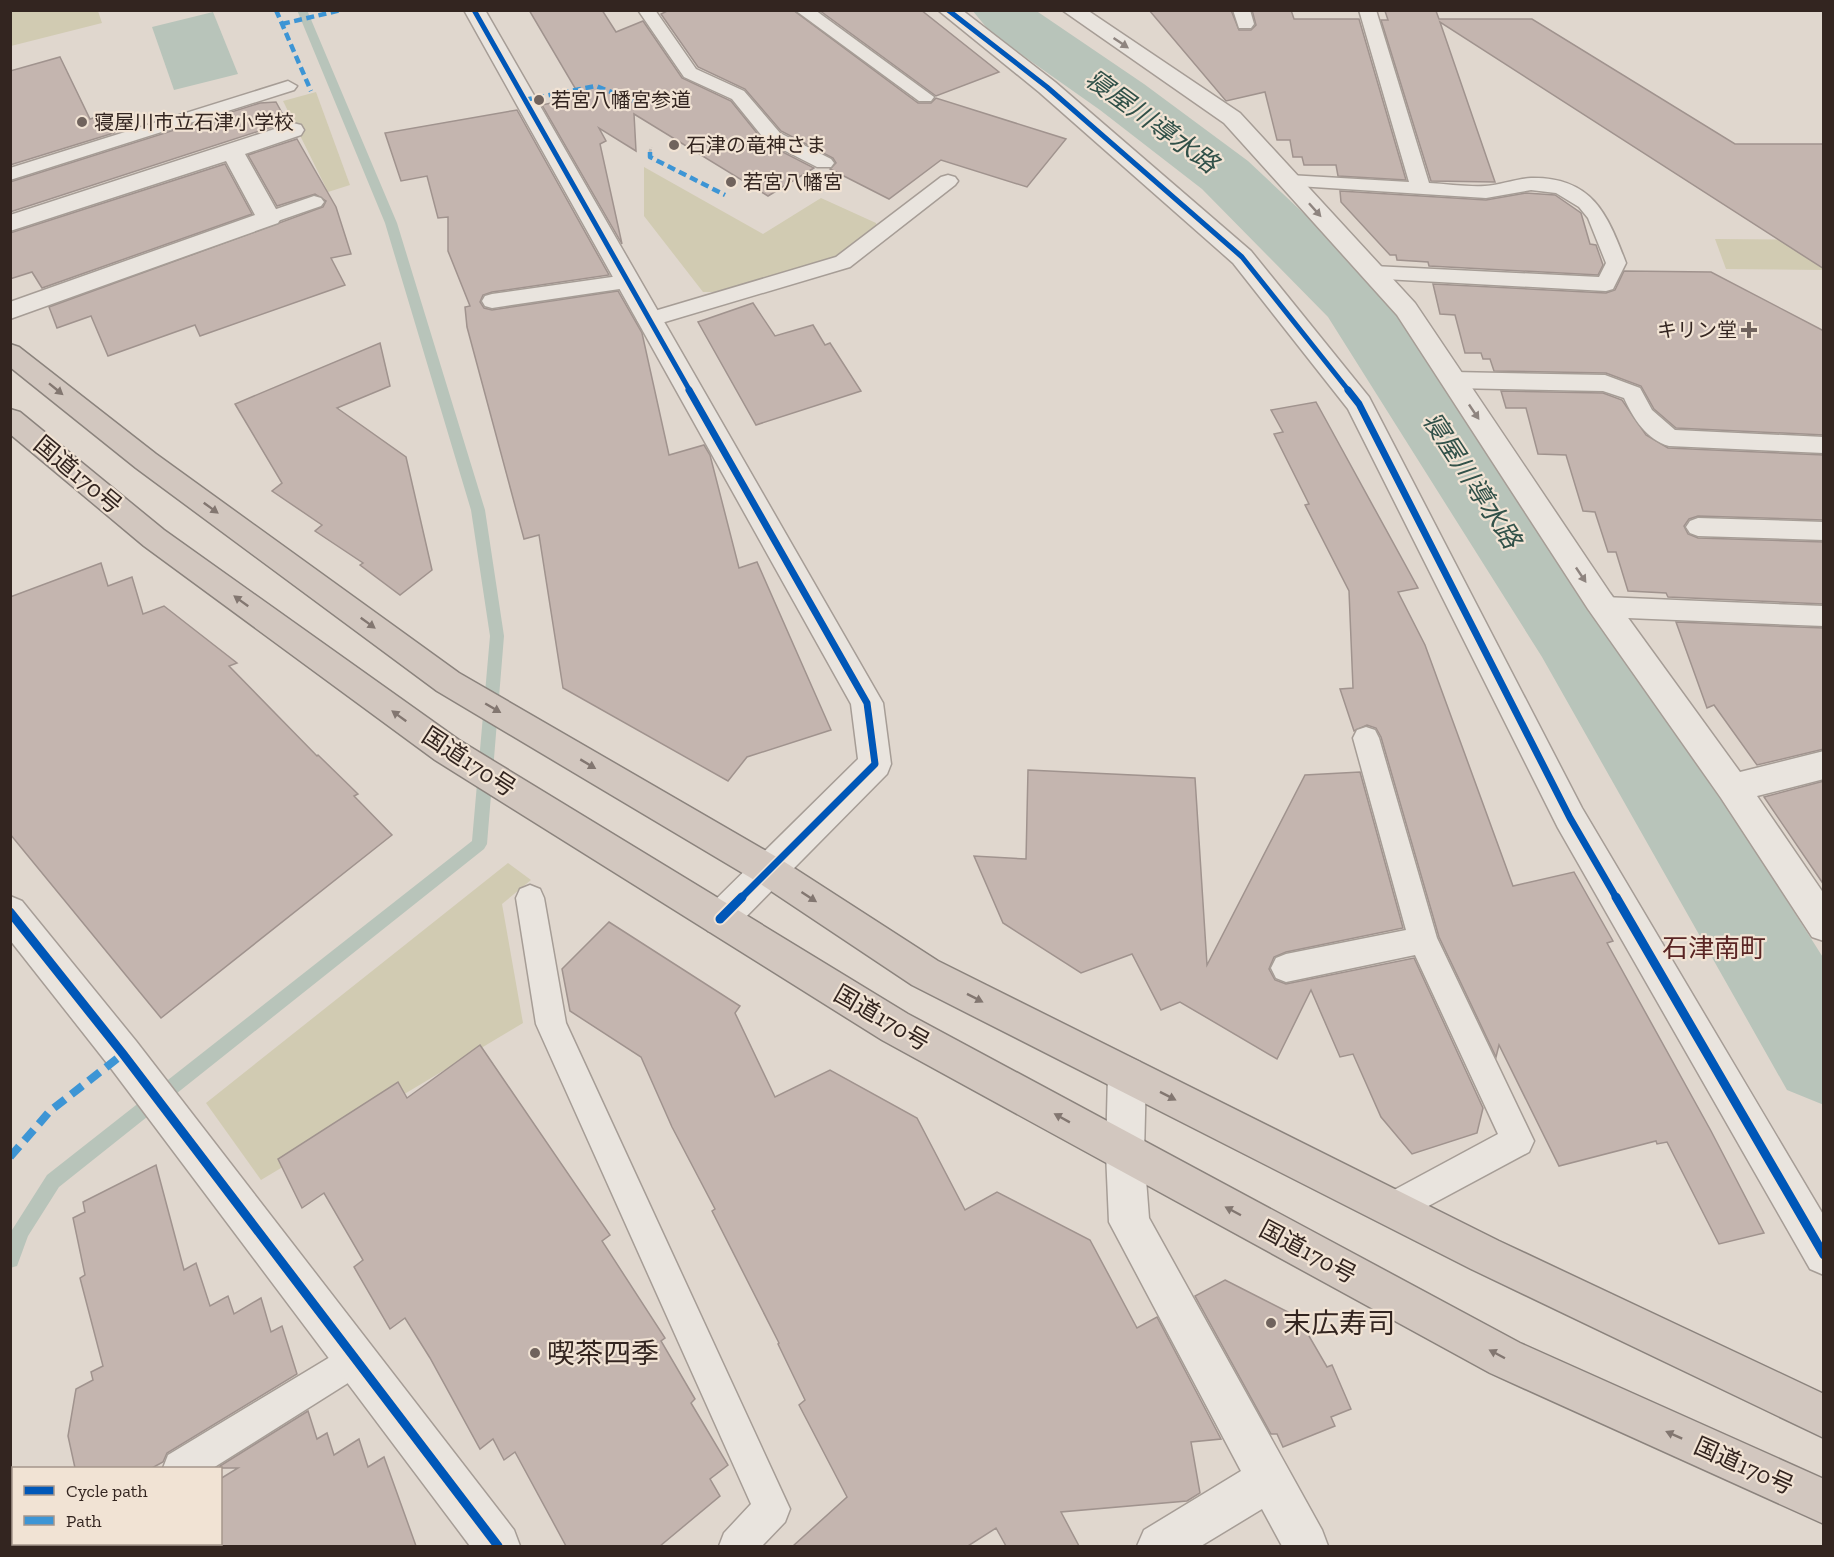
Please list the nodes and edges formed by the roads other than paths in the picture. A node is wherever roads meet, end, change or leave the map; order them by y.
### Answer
1 (474, 10) edge
2 (646, 10) edge
3 (803, 10) edge
4 (948, 10) edge
5 (1072, 10) edge
6 (1367, 10) edge
7 (288, 86) dead end
8 (925, 97) dead end
9 (293, 130) dead end
10 (232, 151) junction
11 (824, 163) dead end
12 (10, 174) edge
13 (948, 181) dead end
14 (1289, 181) junction
15 (1421, 188) junction
16 (314, 202) dead end
17 (269, 218) junction
18 (10, 224) edge
19 (1373, 273) junction
20 (626, 282) junction
21 (492, 301) dead end
22 (10, 311) edge
23 (648, 320) junction
24 (10, 353) edge
25 (1453, 380) junction
26 (10, 419) edge
27 (1824, 445) edge
28 (1698, 527) dead end
29 (1824, 531) edge
30 (1603, 607) junction
31 (1824, 616) edge
32 (1366, 738) dead end
33 (1824, 765) edge
34 (1733, 788) junction
35 (768, 870) junction
36 (530, 898) dead end
37 (10, 912) edge
38 (720, 920) junction
39 (1824, 925) edge
40 (1423, 940) junction
41 (1286, 968) dead end
42 (1127, 1075) junction
43 (1125, 1153) junction
44 (1393, 1209) junction
45 (1824, 1254) edge
46 (355, 1359) junction
47 (1824, 1417) edge
48 (183, 1467) edge
49 (1269, 1479) junction
50 (1824, 1502) edge
51 (498, 1546) edge
52 (737, 1546) edge
53 (1160, 1546) edge
54 (1306, 1546) edge

1 - 20 street
2 - 11 lane
3 - 8 lane
4 - 45 street
5 -> 14 street
6 - 15 lane
7 - 12 lane
9 - 10 street
10 - 17 street
10 - 18 street
13 - 23 lane
14 - 15 lane
14 -> 19 street
15 - 19 lane
16 - 17 lane
17 - 22 street
19 - 25 street
20 - 21 lane
20 - 23 street
23 - 35 street
24 -> 35 highway
25 - 27 lane
25 -> 30 street
38 -> 26 highway, 国道170号
28 - 29 lane
30 - 31 lane
30 - 34 street
32 - 40 lane
33 - 34 street
34 - 39 street
35 - 38 street
35 -> 42 highway
36 - 52 lane
37 - 46 street
43 -> 38 highway, 国道170号
40 - 41 lane
40 - 44 lane
42 - 43 street
42 -> 44 highway
43 - 49 street
50 -> 43 highway, 国道170号
44 - 47 highway
46 - 48 lane
46 - 51 street
49 - 53 street
49 - 54 street

